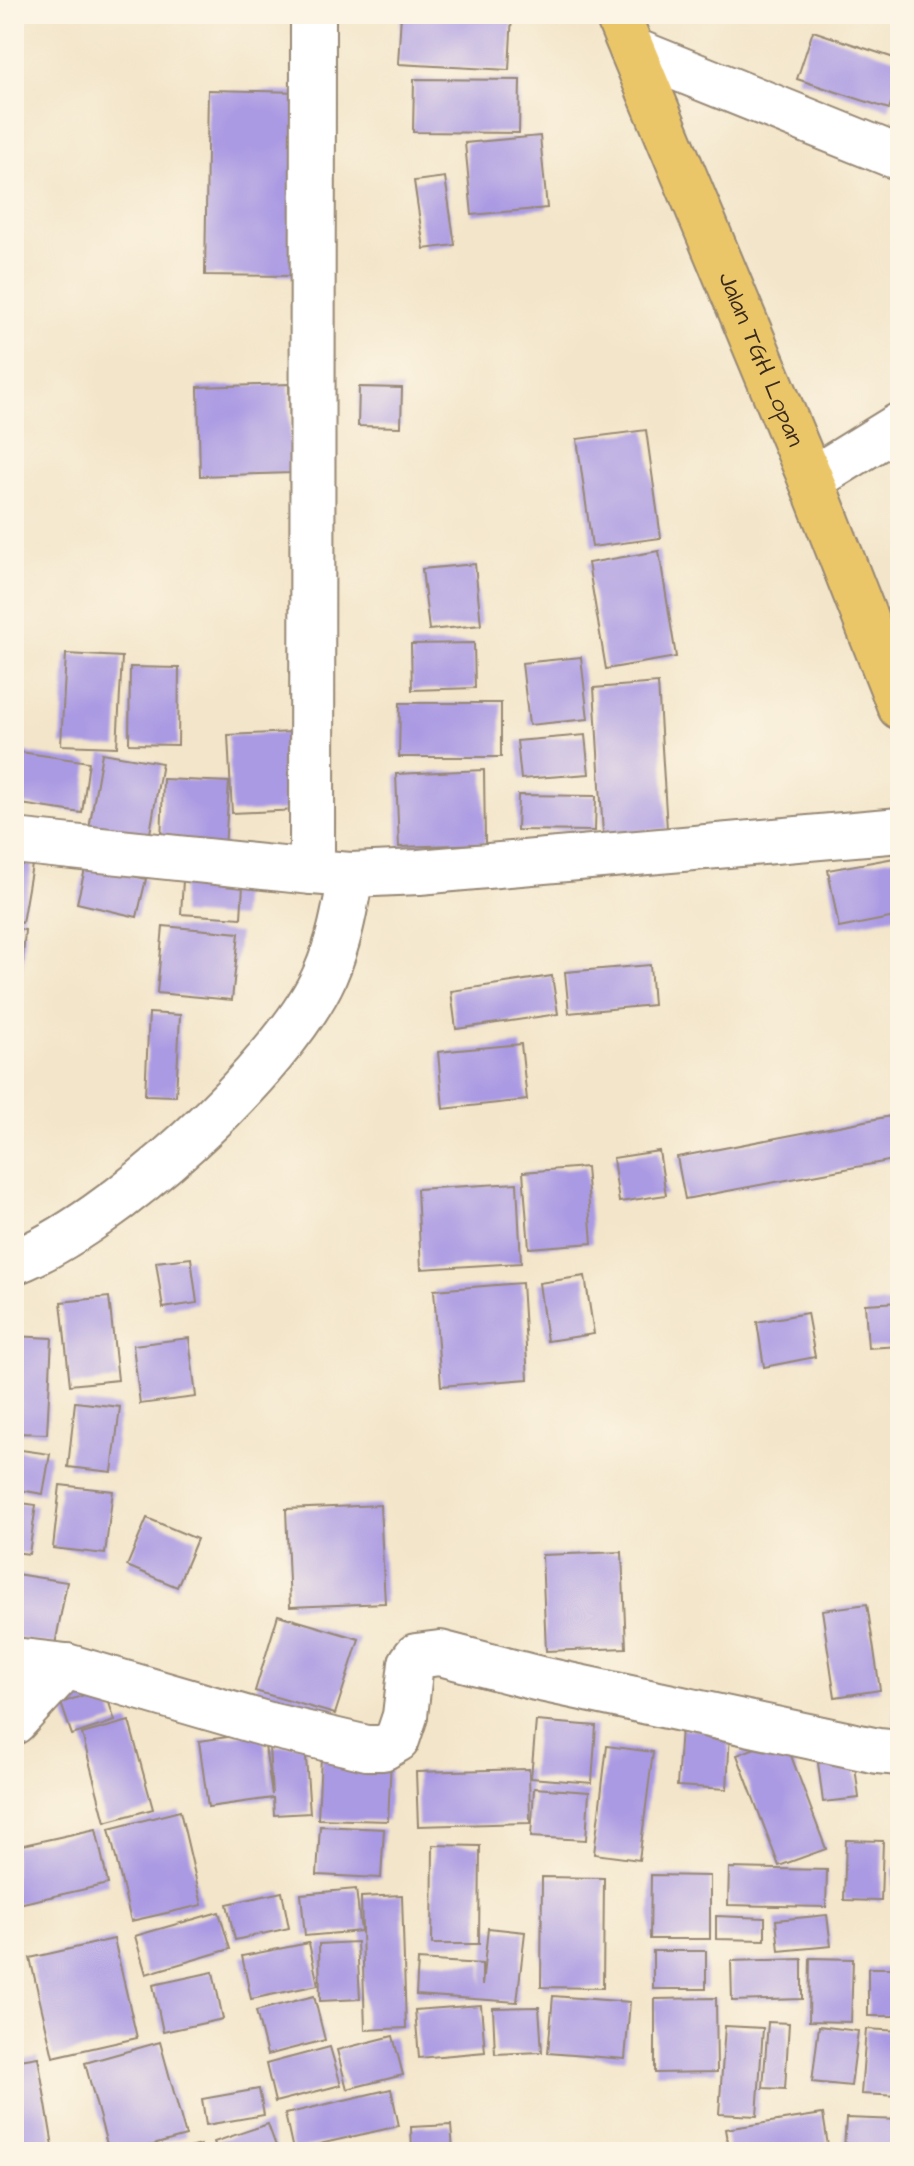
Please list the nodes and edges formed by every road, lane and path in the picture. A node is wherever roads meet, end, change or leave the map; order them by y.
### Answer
1 (313, 18) dead end
2 (624, 32) edge
3 (897, 163) edge
4 (900, 425) edge
5 (811, 480) junction
6 (900, 707) edge
7 (900, 830) edge
8 (14, 841) edge
9 (332, 873) junction
10 (14, 1262) edge
11 (14, 1660) edge
12 (66, 1666) junction
13 (14, 1722) edge
14 (900, 1753) edge

1 - 9 street
2 - 3 street
2 - 5 highway, Jalan TGH Lopan
4 - 5 street
5 - 6 highway, Jalan TGH Lopan
7 - 9 street
8 - 9 street
9 - 10 street
11 - 12 street
12 - 13 street
12 - 14 street

